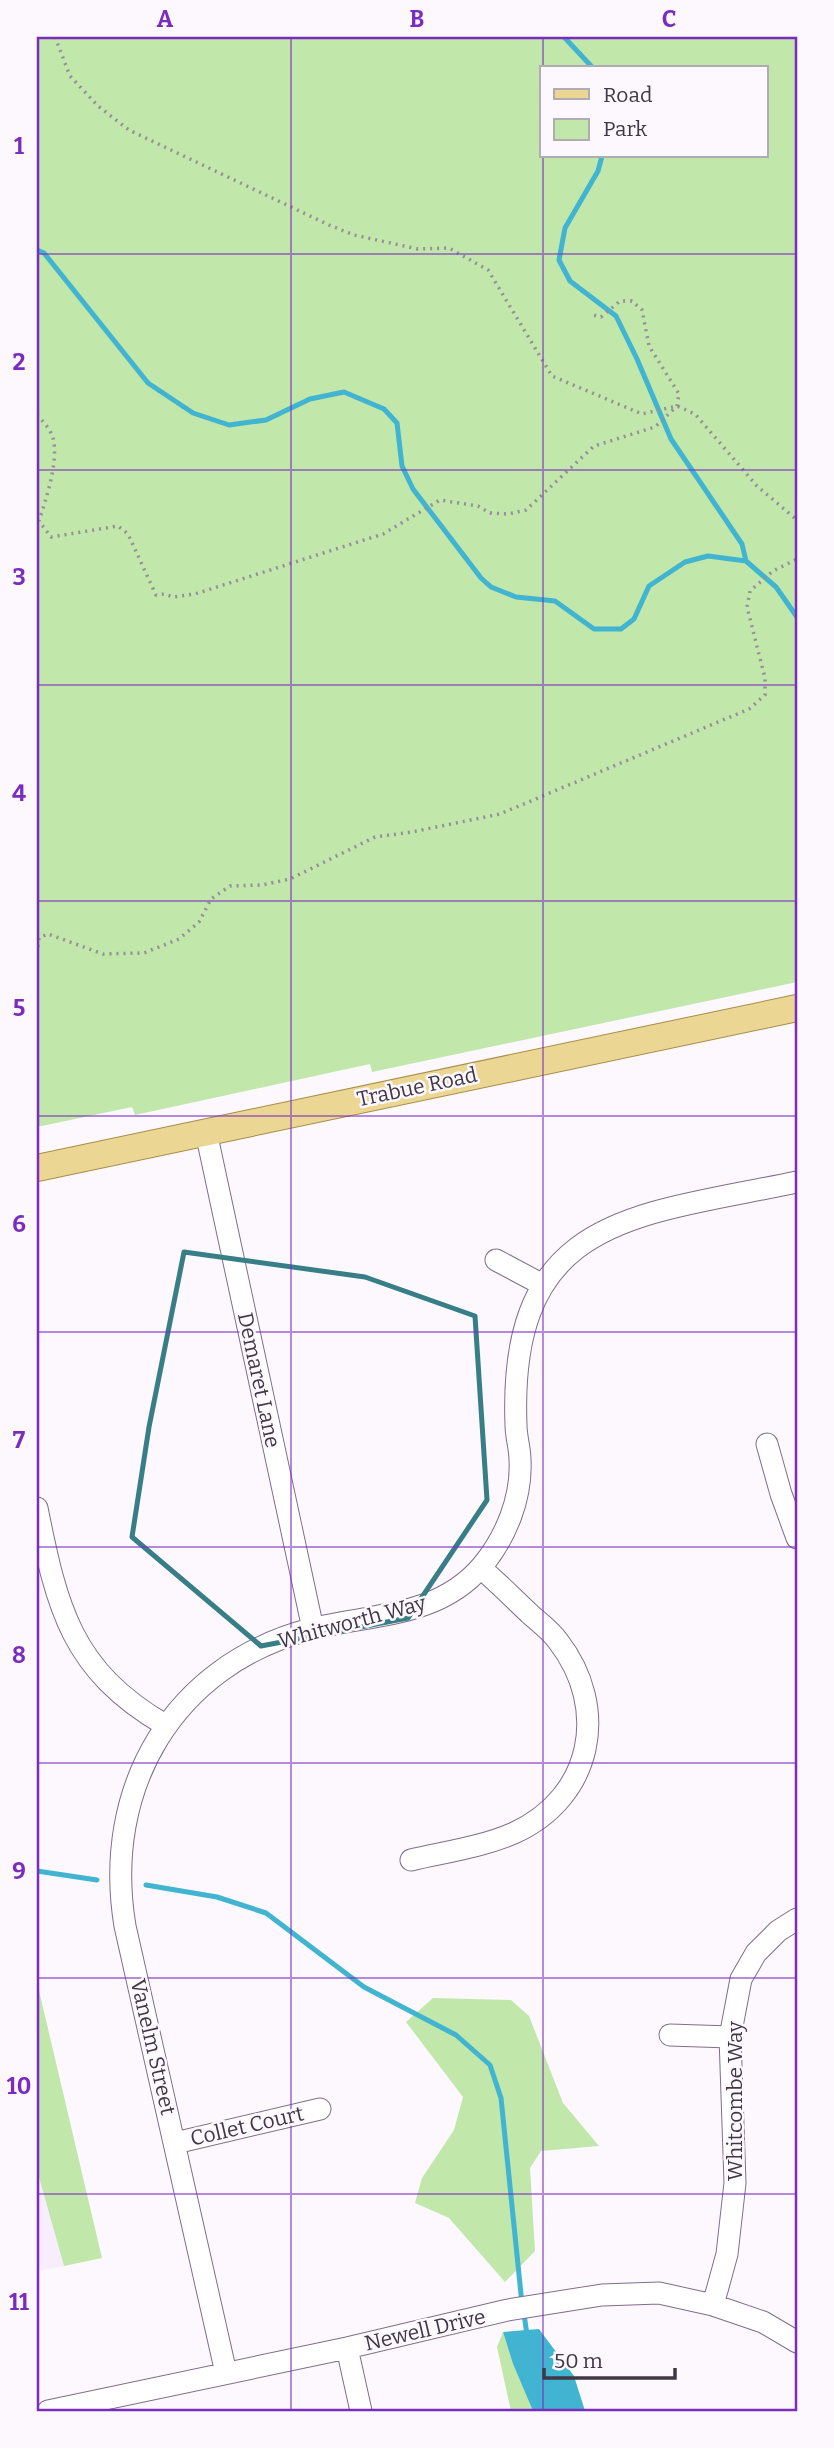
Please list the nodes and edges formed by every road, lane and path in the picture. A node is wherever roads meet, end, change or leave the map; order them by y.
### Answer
1 (55, 37) edge
2 (593, 315) dead end
3 (677, 406) junction
4 (37, 415) edge
5 (797, 520) edge
6 (797, 559) edge
7 (37, 954) edge
8 (797, 1008) edge
9 (205, 1132) junction
10 (37, 1168) edge
11 (797, 1182) edge
12 (496, 1261) dead end
13 (543, 1285) junction
14 (767, 1444) dead end
15 (37, 1508) edge
16 (797, 1538) edge
17 (481, 1568) junction
18 (313, 1629) junction
19 (165, 1725) junction
20 (411, 1860) dead end
21 (797, 1919) edge
22 (670, 2035) dead end
23 (730, 2037) junction
24 (320, 2109) dead end
25 (175, 2143) junction
26 (713, 2305) junction
27 (797, 2342) edge
28 (347, 2348) junction
29 (226, 2373) junction
30 (48, 2411) edge
31 (361, 2411) edge

1 - 3 path
2 - 3 path
3 - 4 path
3 - 5 path
6 - 7 path
8 - 9 main road, Trabue Road
9 - 10 main road, Trabue Road
9 - 18 street, Demaret Lane
11 - 13 street, Whitworth Way
12 - 13 street
13 - 17 street, Whitworth Way
14 - 16 street
15 - 19 street
17 - 18 street, Whitworth Way
17 - 20 street
18 - 19 street, Whitworth Way
19 - 25 street, Vanelm Street
21 - 23 street, Whitcombe Way
22 - 23 street
23 - 26 street, Whitcombe Way
24 - 25 street, Collet Court
25 - 29 street, Vanelm Street
26 - 27 street, Newell Drive
26 - 28 street, Newell Drive
28 - 29 street, Newell Drive
28 - 31 street
29 - 30 street, Newell Drive

